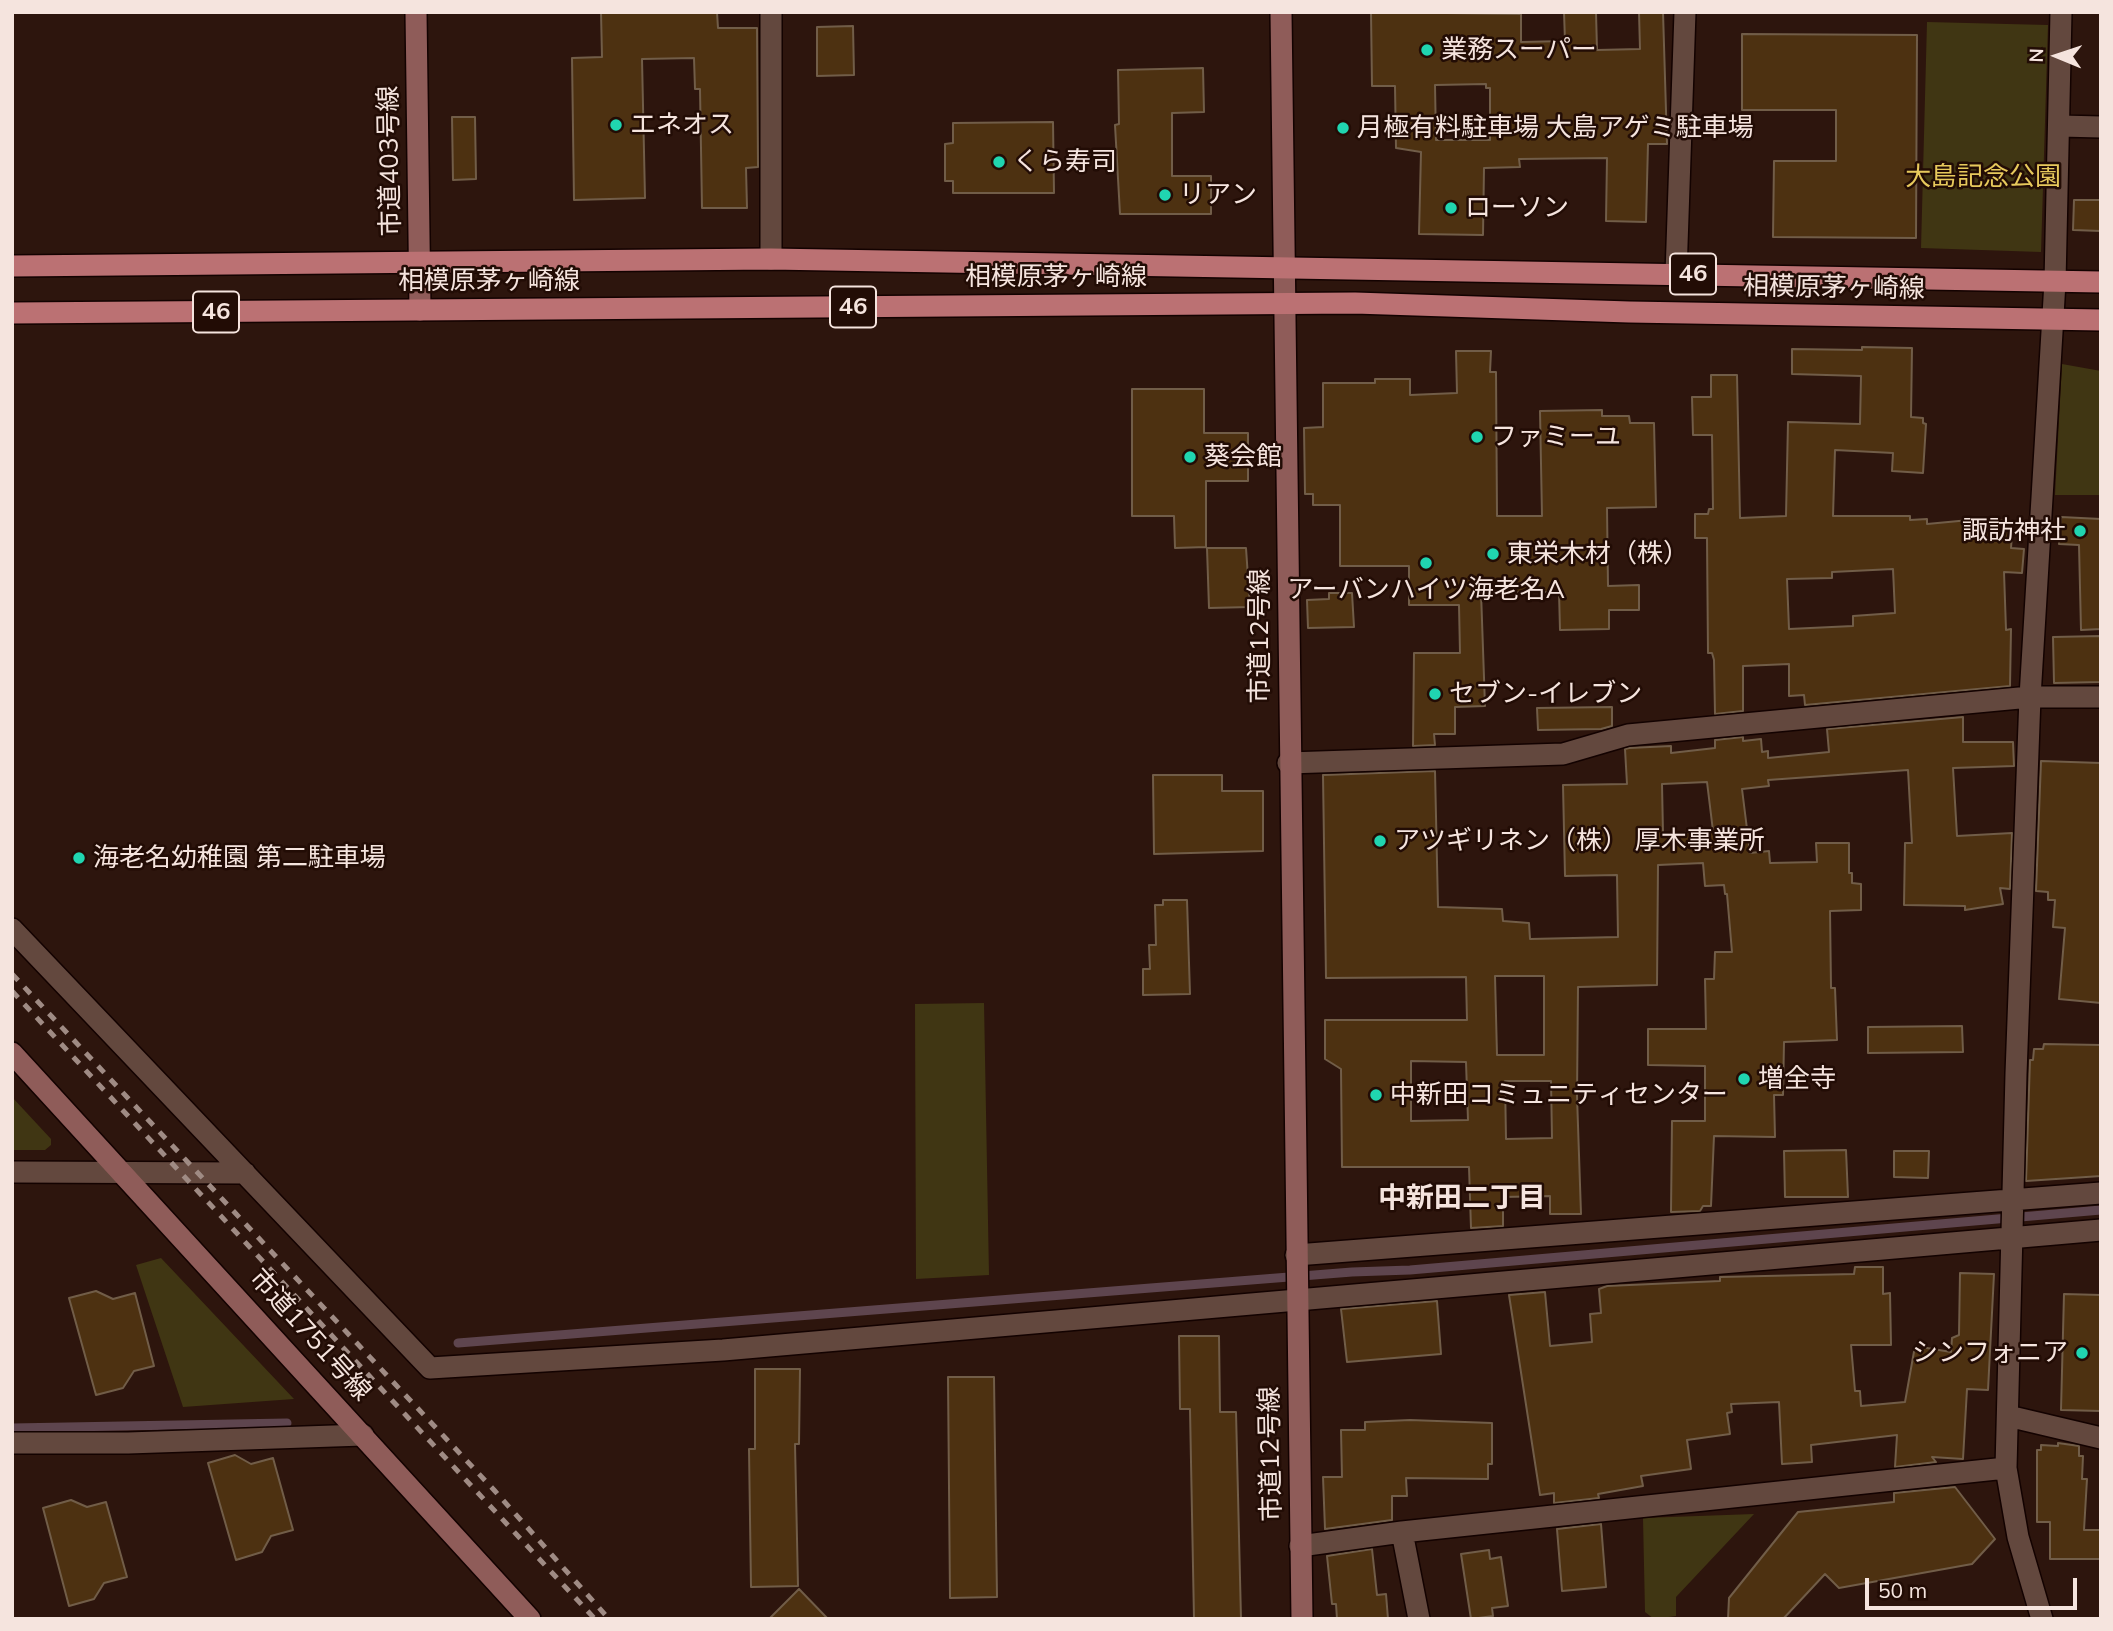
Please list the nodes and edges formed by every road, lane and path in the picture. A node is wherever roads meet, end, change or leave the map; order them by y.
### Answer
1 (416, 12) edge
2 (771, 12) edge
3 (1281, 12) edge
4 (1685, 12) edge
5 (2061, 12) edge
6 (2060, 127) junction
7 (2101, 127) edge
8 (771, 259) junction
9 (419, 262) junction
10 (12, 266) edge
11 (1285, 267) junction
12 (1676, 274) junction
13 (2055, 282) junction
14 (2101, 282) edge
15 (1286, 303) junction
16 (420, 310) junction
17 (12, 313) edge
18 (2053, 320) junction
19 (2101, 320) edge
20 (2101, 697) edge
21 (2031, 698) junction
22 (1288, 763) junction
23 (12, 929) edge
24 (12, 1053) edge
25 (12, 1172) edge
26 (124, 1173) junction
27 (245, 1173) junction
28 (2101, 1193) edge
29 (2012, 1219) junction
30 (2101, 1230) edge
31 (1297, 1257) junction
32 (1297, 1294) junction
33 (2008, 1416) junction
34 (363, 1435) junction
35 (2101, 1438) edge
36 (12, 1443) edge
37 (2006, 1468) junction
38 (1402, 1532) junction
39 (1300, 1546) junction
40 (530, 1619) edge
41 (1302, 1619) edge
42 (1419, 1619) edge
43 (2042, 1619) edge

1 - 9 street, 市道403号線
2 - 8 street
3 - 11 street, 市道12号線
4 - 12 street
5 - 6 street
6 - 7 street
6 - 13 street
8 - 9 main road, 相模原茅ヶ崎線 / 46
8 - 11 main road, 相模原茅ヶ崎線 / 46
9 - 10 main road, 相模原茅ヶ崎線 / 46
9 - 16 street, 市道403号線
11 - 12 main road, 相模原茅ヶ崎線 / 46
11 - 15 street, 市道12号線
12 - 13 main road, 相模原茅ヶ崎線 / 46
13 - 14 main road, 相模原茅ヶ崎線 / 46
13 - 18 street
15 - 16 main road, 相模原茅ヶ崎線 / 46
15 - 18 main road, 相模原茅ヶ崎線 / 46
15 - 22 street, 市道12号線
16 - 17 main road, 相模原茅ヶ崎線 / 46
18 - 19 main road, 相模原茅ヶ崎線 / 46
18 - 21 street
20 - 21 street
21 - 22 street
21 - 29 street
22 - 31 street, 市道12号線
23 - 27 street
24 - 26 street, 市道1751号線
25 - 26 street
26 - 27 street
26 - 34 street, 市道1751号線
27 - 32 street
28 - 29 street
29 - 30 street
29 - 31 street
29 - 32 street
29 - 33 street
31 - 32 street, 市道12号線
32 - 39 street, 市道12号線
33 - 35 street
33 - 37 street
34 - 36 street
34 - 40 street, 市道1751号線
37 - 38 street
37 - 43 street
38 - 39 street
38 - 42 street
39 - 41 street, 市道12号線

